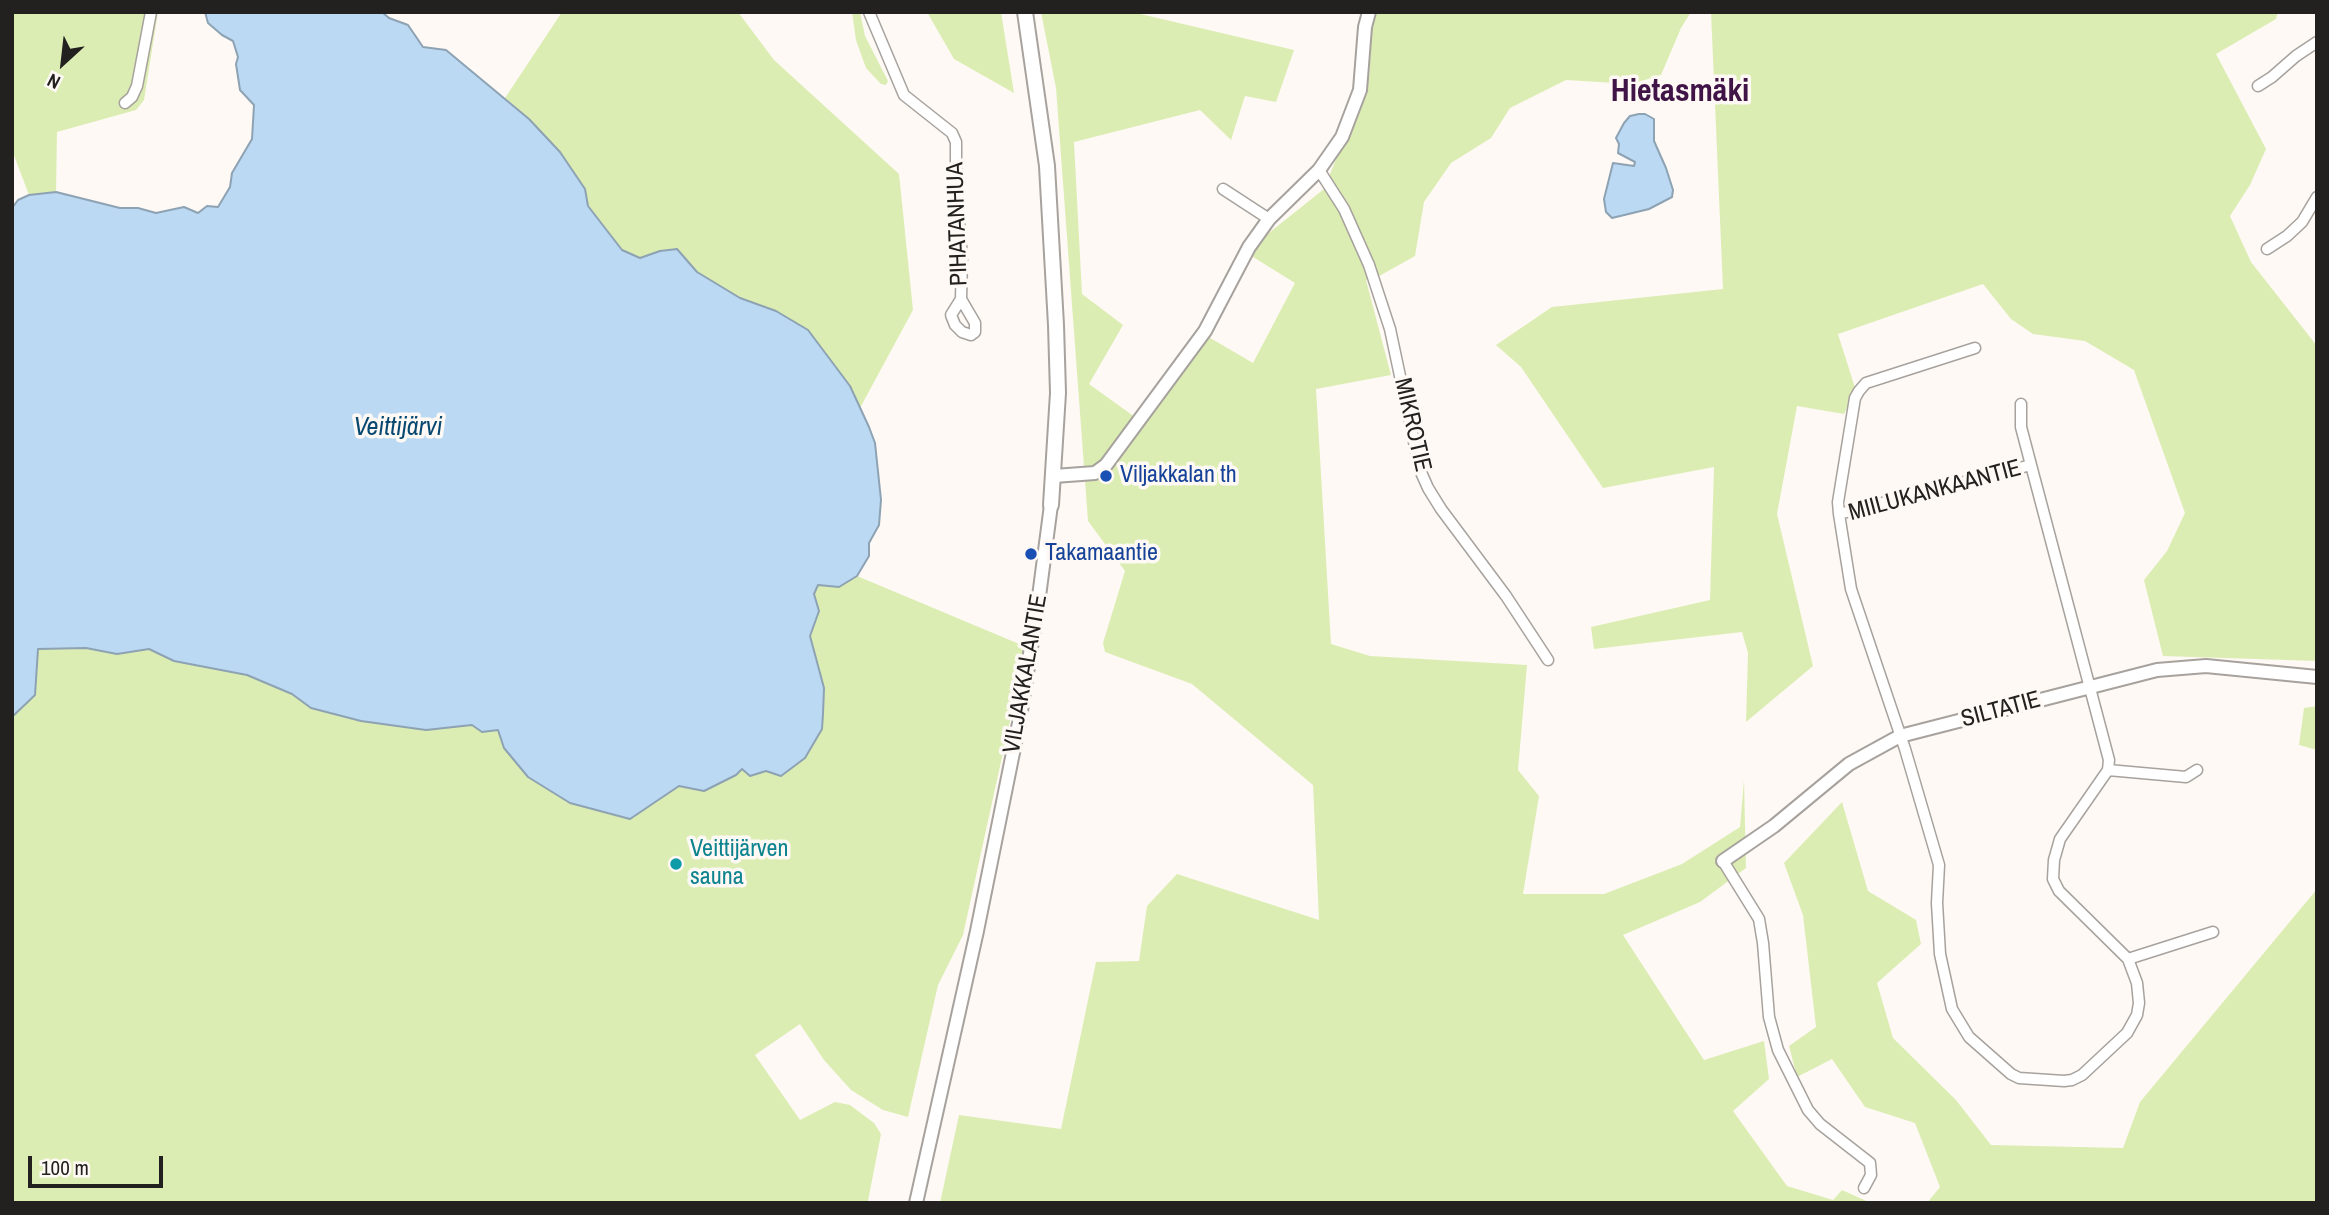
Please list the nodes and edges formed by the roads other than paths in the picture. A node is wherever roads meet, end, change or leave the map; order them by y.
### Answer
1 (151, 12) edge
2 (869, 12) edge
3 (1025, 12) edge
4 (1369, 12) edge
5 (2317, 42) edge
6 (2258, 86) dead end
7 (125, 103) dead end
8 (1319, 170) junction
9 (1223, 189) dead end
10 (2317, 197) edge
11 (1269, 219) junction
12 (2267, 249) dead end
13 (961, 299) dead end
14 (1975, 348) dead end
15 (2021, 404) dead end
16 (2031, 465) junction
17 (1054, 475) junction
18 (1051, 505) joint
19 (1839, 514) junction
20 (1548, 660) dead end
21 (2317, 677) edge
22 (2090, 687) junction
23 (1900, 736) junction
24 (2108, 770) junction
25 (2197, 770) dead end
26 (1723, 862) joint
27 (2213, 932) dead end
28 (2127, 959) junction
29 (1864, 1188) dead end
30 (916, 1203) edge

1 - 7 street
2 - 13 street, PIHATANHUA
3 - 17 main road, VILJAKKALANTIE
4 - 8 street
5 - 6 street
8 - 11 street
8 - 20 street, MIKROTIE
9 - 11 street
10 - 12 street
11 - 17 street
14 - 19 street
15 - 16 street
16 - 19 street, MIILUKANKAANTIE
16 - 22 street, MIILUKANKAANTIE
17 - 18 main road, VILJAKKALANTIE
18 - 30 street, VILJAKKALANTIE
19 - 23 street, MIILUKANKAANTIE
21 - 22 street, SILTATIE
22 - 23 street, SILTATIE
22 - 24 street, MIILUKANKAANTIE
23 - 26 street, SILTATIE
23 - 28 street, MIILUKANKAANTIE
24 - 25 street
24 - 28 street
26 - 29 street
27 - 28 street

